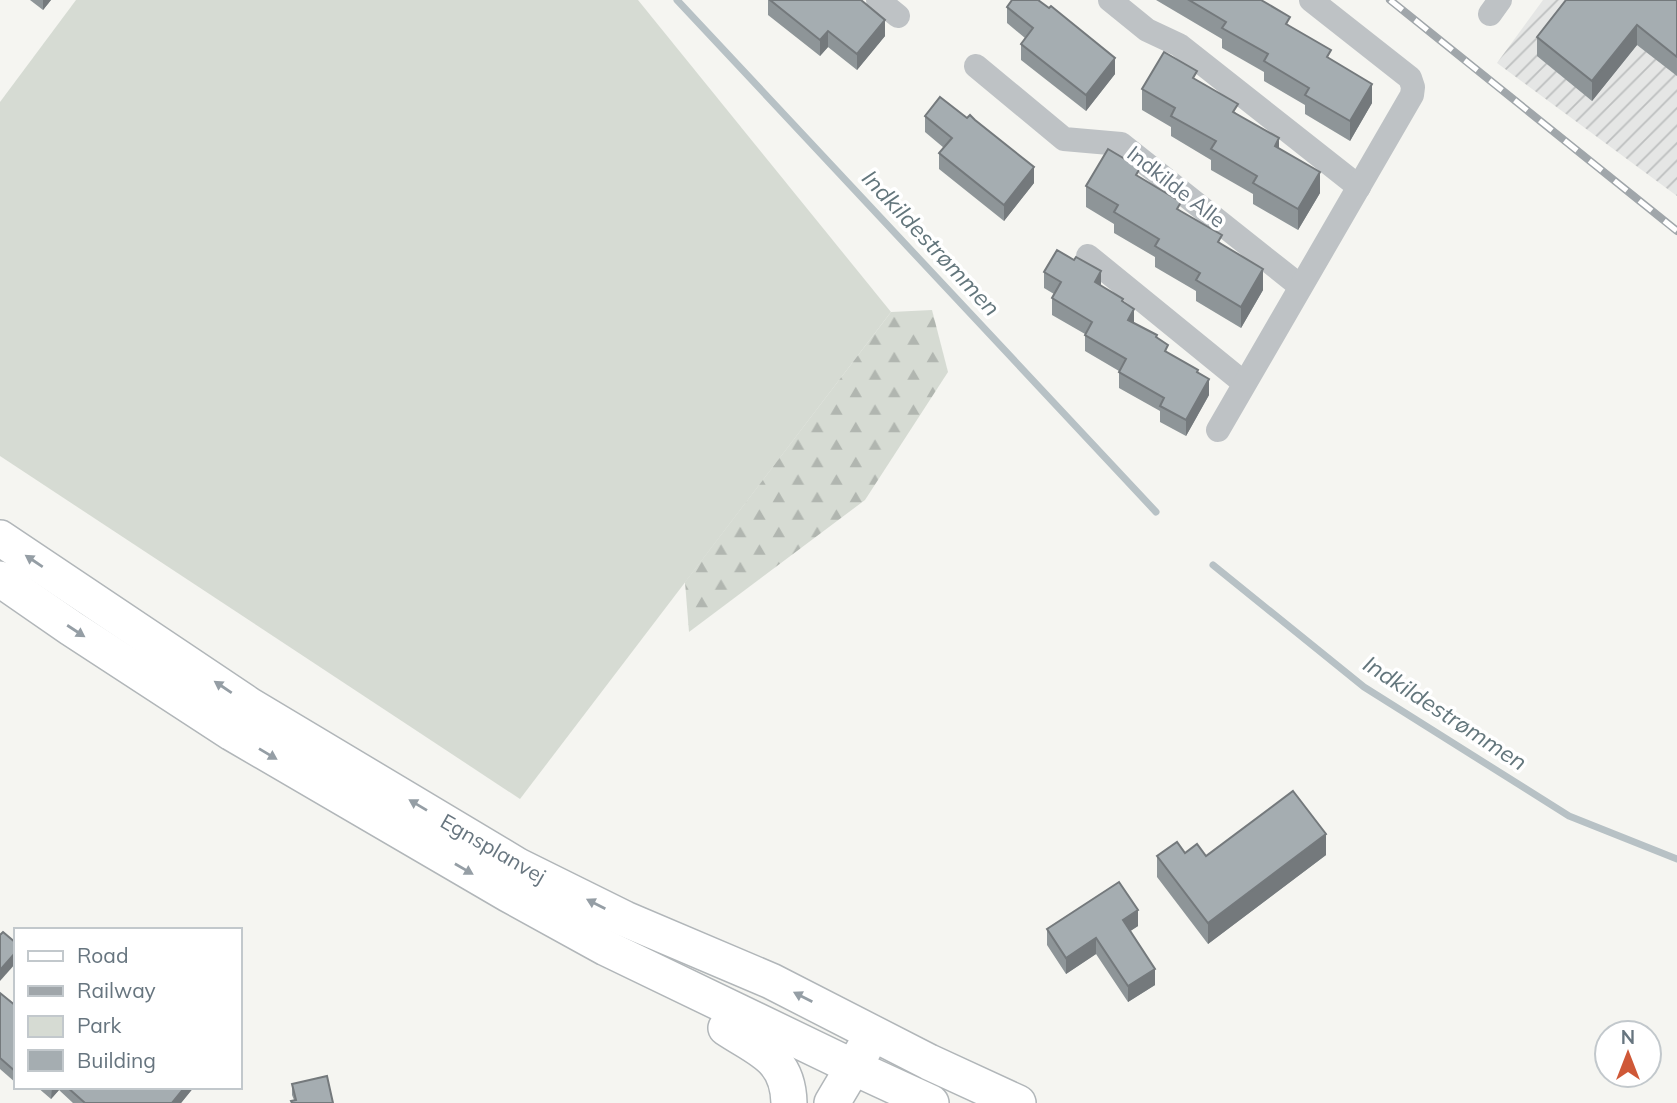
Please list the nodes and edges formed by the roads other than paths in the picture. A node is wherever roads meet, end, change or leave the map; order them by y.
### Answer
1 (878, 0) edge
2 (1110, 0) edge
3 (1311, 0) edge
4 (898, 16) dead end
5 (975, 66) dead end
6 (1359, 187) junction
7 (1088, 256) dead end
8 (1300, 286) junction
9 (1244, 383) junction
10 (1218, 430) dead end
11 (0, 538) edge
12 (0, 579) edge
13 (607, 948) junction
14 (836, 1014) junction
15 (818, 1051) junction
16 (862, 1051) junction
17 (789, 1103) edge
18 (794, 1103) edge
19 (832, 1103) edge
20 (931, 1103) edge
21 (995, 1103) edge
22 (1018, 1103) edge

1 - 4 street
2 - 6 street
3 - 6 street
5 - 8 street, Indkilde Alle
6 - 8 street
7 - 9 street
8 - 9 street
9 - 10 street
14 -> 11 main road, Egnsplanvej
12 -> 13 main road, Egnsplanvej
13 - 15 main road, Egnsplanvej
13 - 17 main road
14 - 15 main road
14 - 16 main road, Egnsplanvej
15 - 16 main road, Egnsplanvej
15 - 18 main road
16 - 19 main road
16 - 20 main road, Egnsplanvej
16 - 21 main road
16 - 22 main road, Egnsplanvej

